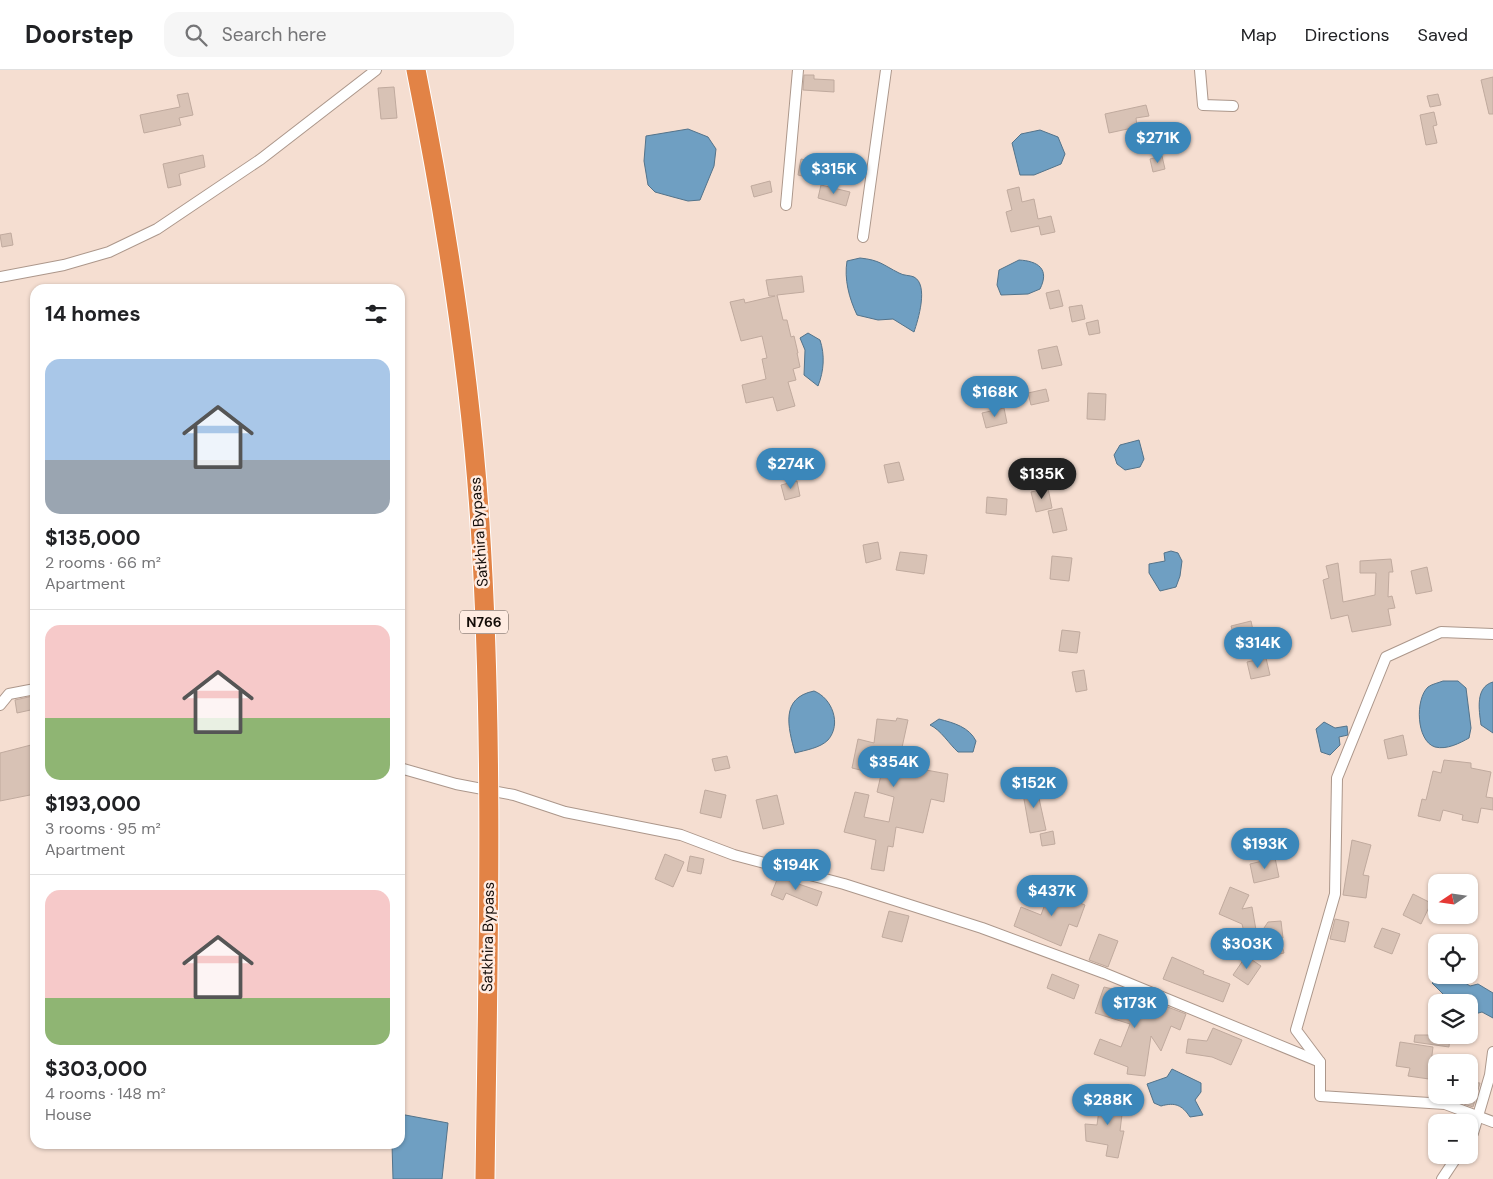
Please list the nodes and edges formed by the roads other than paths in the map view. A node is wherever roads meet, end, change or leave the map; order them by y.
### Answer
1 (376, 70) edge
2 (416, 70) edge
3 (798, 70) edge
4 (886, 70) edge
5 (1200, 70) edge
6 (1233, 106) dead end
7 (786, 205) dead end
8 (863, 237) dead end
9 (0, 277) edge
10 (1493, 634) edge
11 (30, 689) edge
12 (0, 705) edge
13 (405, 769) edge
14 (490, 791) junction
15 (1493, 1052) edge
16 (1320, 1062) junction
17 (1470, 1114) edge
18 (1478, 1117) joint
19 (1493, 1122) edge
20 (1452, 1164) edge
21 (486, 1179) edge
22 (1442, 1179) edge

1 - 9 street
2 - 14 highway, Satkhira Bypass / N766
3 - 7 street
4 - 8 street
5 - 6 street
10 - 16 street
11 - 12 street
13 - 14 street
14 - 16 street
14 - 21 highway, Satkhira Bypass / N766
15 - 18 street
16 - 17 street
18 - 19 street
20 - 22 street

